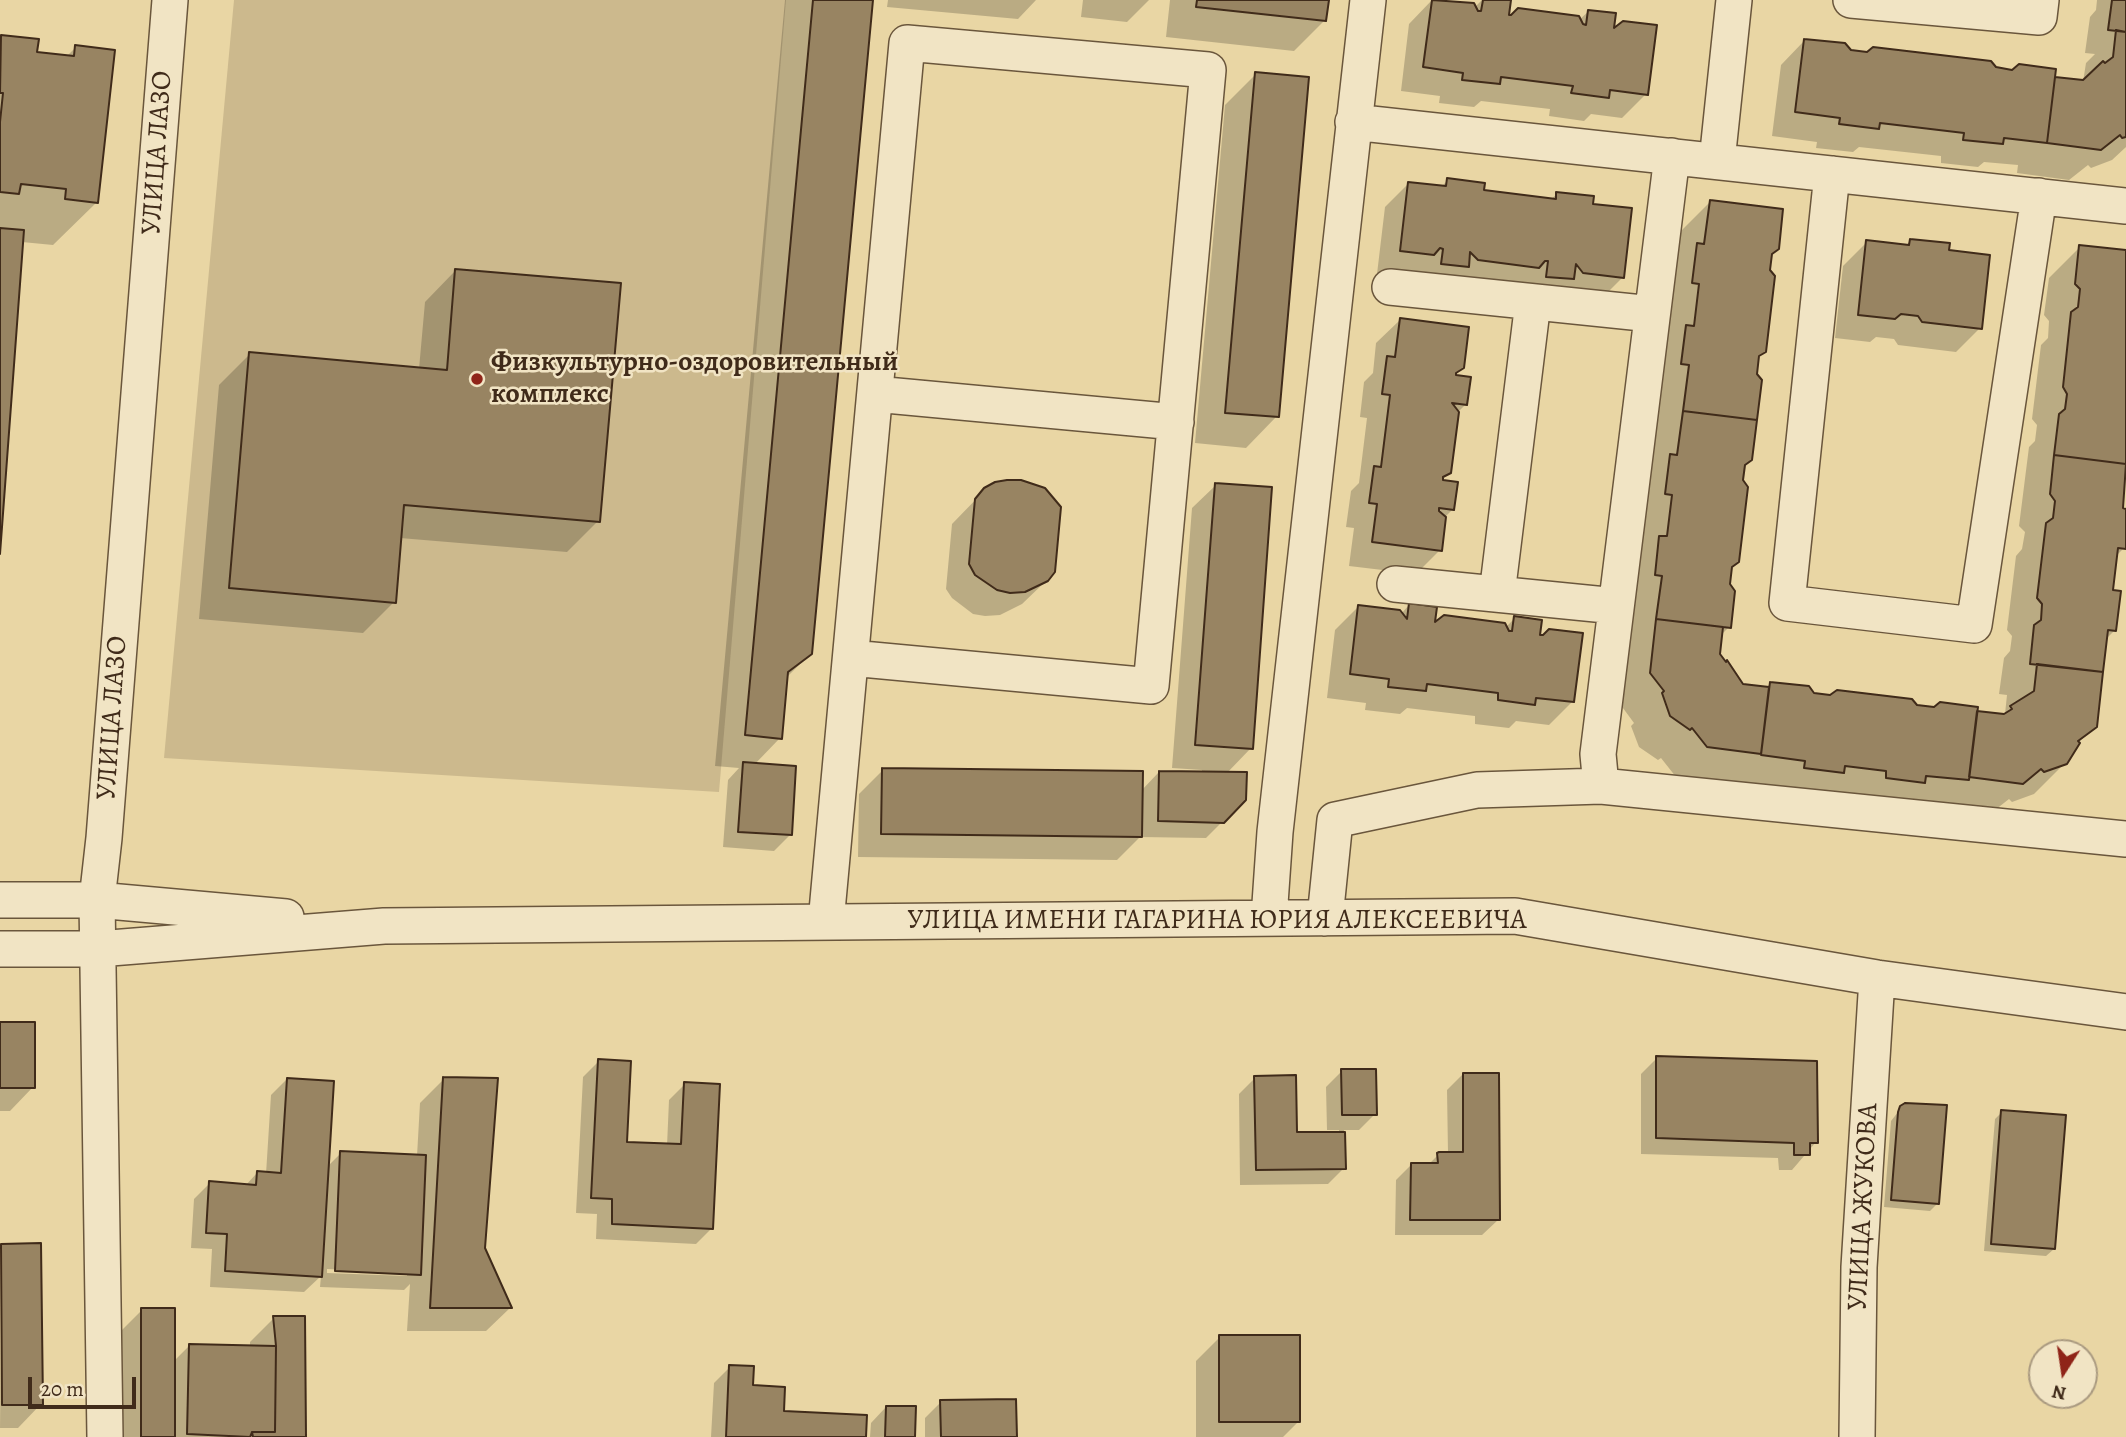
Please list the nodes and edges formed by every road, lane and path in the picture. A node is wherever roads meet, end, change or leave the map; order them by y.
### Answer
1 (170, 0) edge
2 (1368, 0) edge
3 (1734, 0) edge
4 (1852, 0) edge
5 (2041, 0) edge
6 (1897, 2) edge
7 (1353, 122) junction
8 (1672, 156) junction
9 (1717, 161) junction
10 (1832, 174) junction
11 (2039, 196) junction
12 (2126, 206) edge
13 (1390, 287) dead end
14 (1533, 302) junction
15 (1652, 314) junction
16 (875, 394) junction
17 (1176, 422) junction
18 (1395, 584) dead end
19 (1497, 594) junction
20 (1616, 606) junction
21 (851, 658) junction
22 (1601, 786) junction
23 (2126, 839) edge
24 (0, 900) edge
25 (97, 900) junction
26 (1269, 918) junction
27 (1325, 918) junction
28 (826, 922) junction
29 (384, 926) junction
30 (0, 949) edge
31 (98, 949) junction
32 (1877, 978) junction
33 (2126, 1012) edge
34 (105, 1437) edge
35 (1857, 1437) edge

1 - 25 street, УЛИЦА ЛАЗО
2 - 7 street
3 - 9 street
4 - 6 street
5 - 6 street
7 - 8 street
7 - 26 street
8 - 9 street
8 - 15 street
9 - 10 street
10 - 11 street
10 - 11 street
11 - 12 street
13 - 14 street
14 - 15 street
14 - 19 street
15 - 20 street
16 - 17 street
16 - 17 street
16 - 21 street
17 - 21 street
18 - 19 street
19 - 20 street
20 - 22 street
21 - 28 street
22 - 23 street
22 - 27 street
24 - 25 street, УЛИЦА ИМЕНИ ГАГАРИНА ЮРИЯ АЛЕКСЕЕВИЧА
25 - 29 street, УЛИЦА ИМЕНИ ГАГАРИНА ЮРИЯ АЛЕКСЕЕВИЧА
25 - 31 street, УЛИЦА ЛАЗО
26 - 27 street, УЛИЦА ИМЕНИ ГАГАРИНА ЮРИЯ АЛЕКСЕЕВИЧА
26 - 28 street, УЛИЦА ИМЕНИ ГАГАРИНА ЮРИЯ АЛЕКСЕЕВИЧА
27 - 32 street, УЛИЦА ИМЕНИ ГАГАРИНА ЮРИЯ АЛЕКСЕЕВИЧА
28 - 29 street, УЛИЦА ИМЕНИ ГАГАРИНА ЮРИЯ АЛЕКСЕЕВИЧА
29 - 31 street, УЛИЦА ИМЕНИ ГАГАРИНА ЮРИЯ АЛЕКСЕЕВИЧА
30 - 31 street, УЛИЦА ИМЕНИ ГАГАРИНА ЮРИЯ АЛЕКСЕЕВИЧА
31 - 34 street, УЛИЦА ЛАЗО
32 - 33 street, УЛИЦА ИМЕНИ ГАГАРИНА ЮРИЯ АЛЕКСЕЕВИЧА
32 - 35 street, УЛИЦА ЖУКОВА

